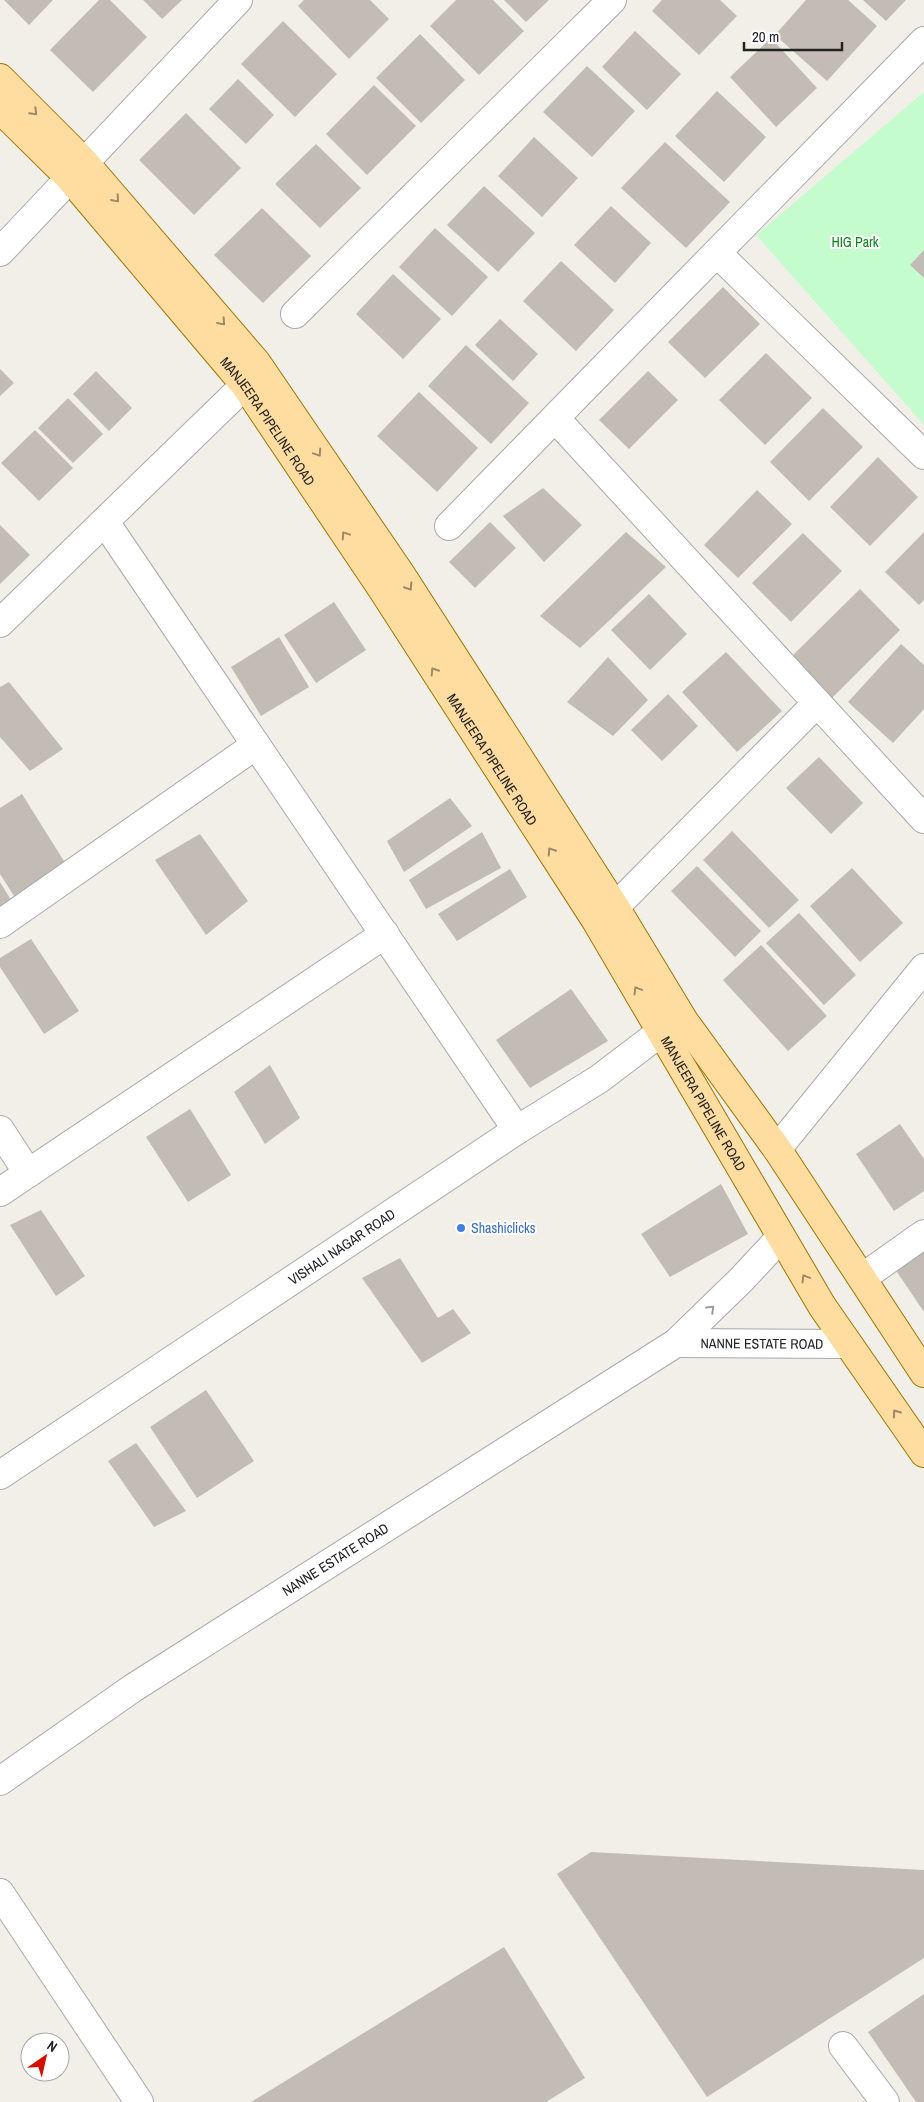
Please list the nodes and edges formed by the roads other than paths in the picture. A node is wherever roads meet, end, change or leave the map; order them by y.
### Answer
1 (238, 0) edge
2 (612, 0) edge
3 (924, 41) edge
4 (0, 78) edge
5 (0, 109) edge
6 (76, 170) junction
7 (0, 252) edge
8 (718, 252) junction
9 (295, 314) dead end
10 (245, 385) junction
11 (555, 418) junction
12 (924, 455) edge
13 (105, 522) junction
14 (449, 526) dead end
15 (0, 623) edge
16 (817, 703) junction
17 (256, 745) junction
18 (924, 819) edge
19 (616, 907) junction
20 (0, 924) edge
21 (385, 934) junction
22 (924, 968) edge
23 (673, 1026) junction
24 (0, 1130) edge
25 (517, 1130) junction
26 (777, 1149) junction
27 (28, 1173) junction
28 (0, 1192) edge
29 (924, 1234) edge
30 (781, 1236) junction
31 (862, 1278) junction
32 (676, 1343) junction
33 (848, 1344) junction
34 (924, 1373) edge
35 (924, 1453) edge
36 (0, 1475) edge
37 (0, 1781) edge
38 (0, 1893) edge
39 (844, 2046) dead end
40 (139, 2102) edge
41 (885, 2102) edge

1 - 6 street
2 - 9 street
3 - 8 street
4 -> 6 main road, MANJEERA PIPELINE ROAD
5 - 6 main road, MANJEERA PIPELINE ROAD
6 - 7 street
6 - 10 main road, MANJEERA PIPELINE ROAD
6 -> 19 main road, MANJEERA PIPELINE ROAD
8 - 11 street
8 - 12 street
10 - 13 street
23 -> 10 main road, MANJEERA PIPELINE ROAD
11 - 14 street
11 - 16 street
13 - 15 street
13 - 17 street
16 - 18 street
16 - 19 street
17 - 20 street
17 - 21 street
19 - 23 main road, MANJEERA PIPELINE ROAD
21 - 25 street
21 - 27 street
22 - 26 street
23 - 25 street, VISHALI NAGAR ROAD
23 - 26 main road, MANJEERA PIPELINE ROAD
23 - 30 main road, MANJEERA PIPELINE ROAD
24 - 27 street
25 - 36 street, VISHALI NAGAR ROAD
26 - 31 main road, MANJEERA PIPELINE ROAD
27 - 28 street
29 - 31 street
32 -> 30 street, NANNE ESTATE ROAD
33 -> 30 main road, MANJEERA PIPELINE ROAD
31 - 34 main road, MANJEERA PIPELINE ROAD
32 - 33 street, NANNE ESTATE ROAD
32 - 37 street, NANNE ESTATE ROAD
35 -> 33 main road, MANJEERA PIPELINE ROAD
38 - 40 street
39 - 41 street

